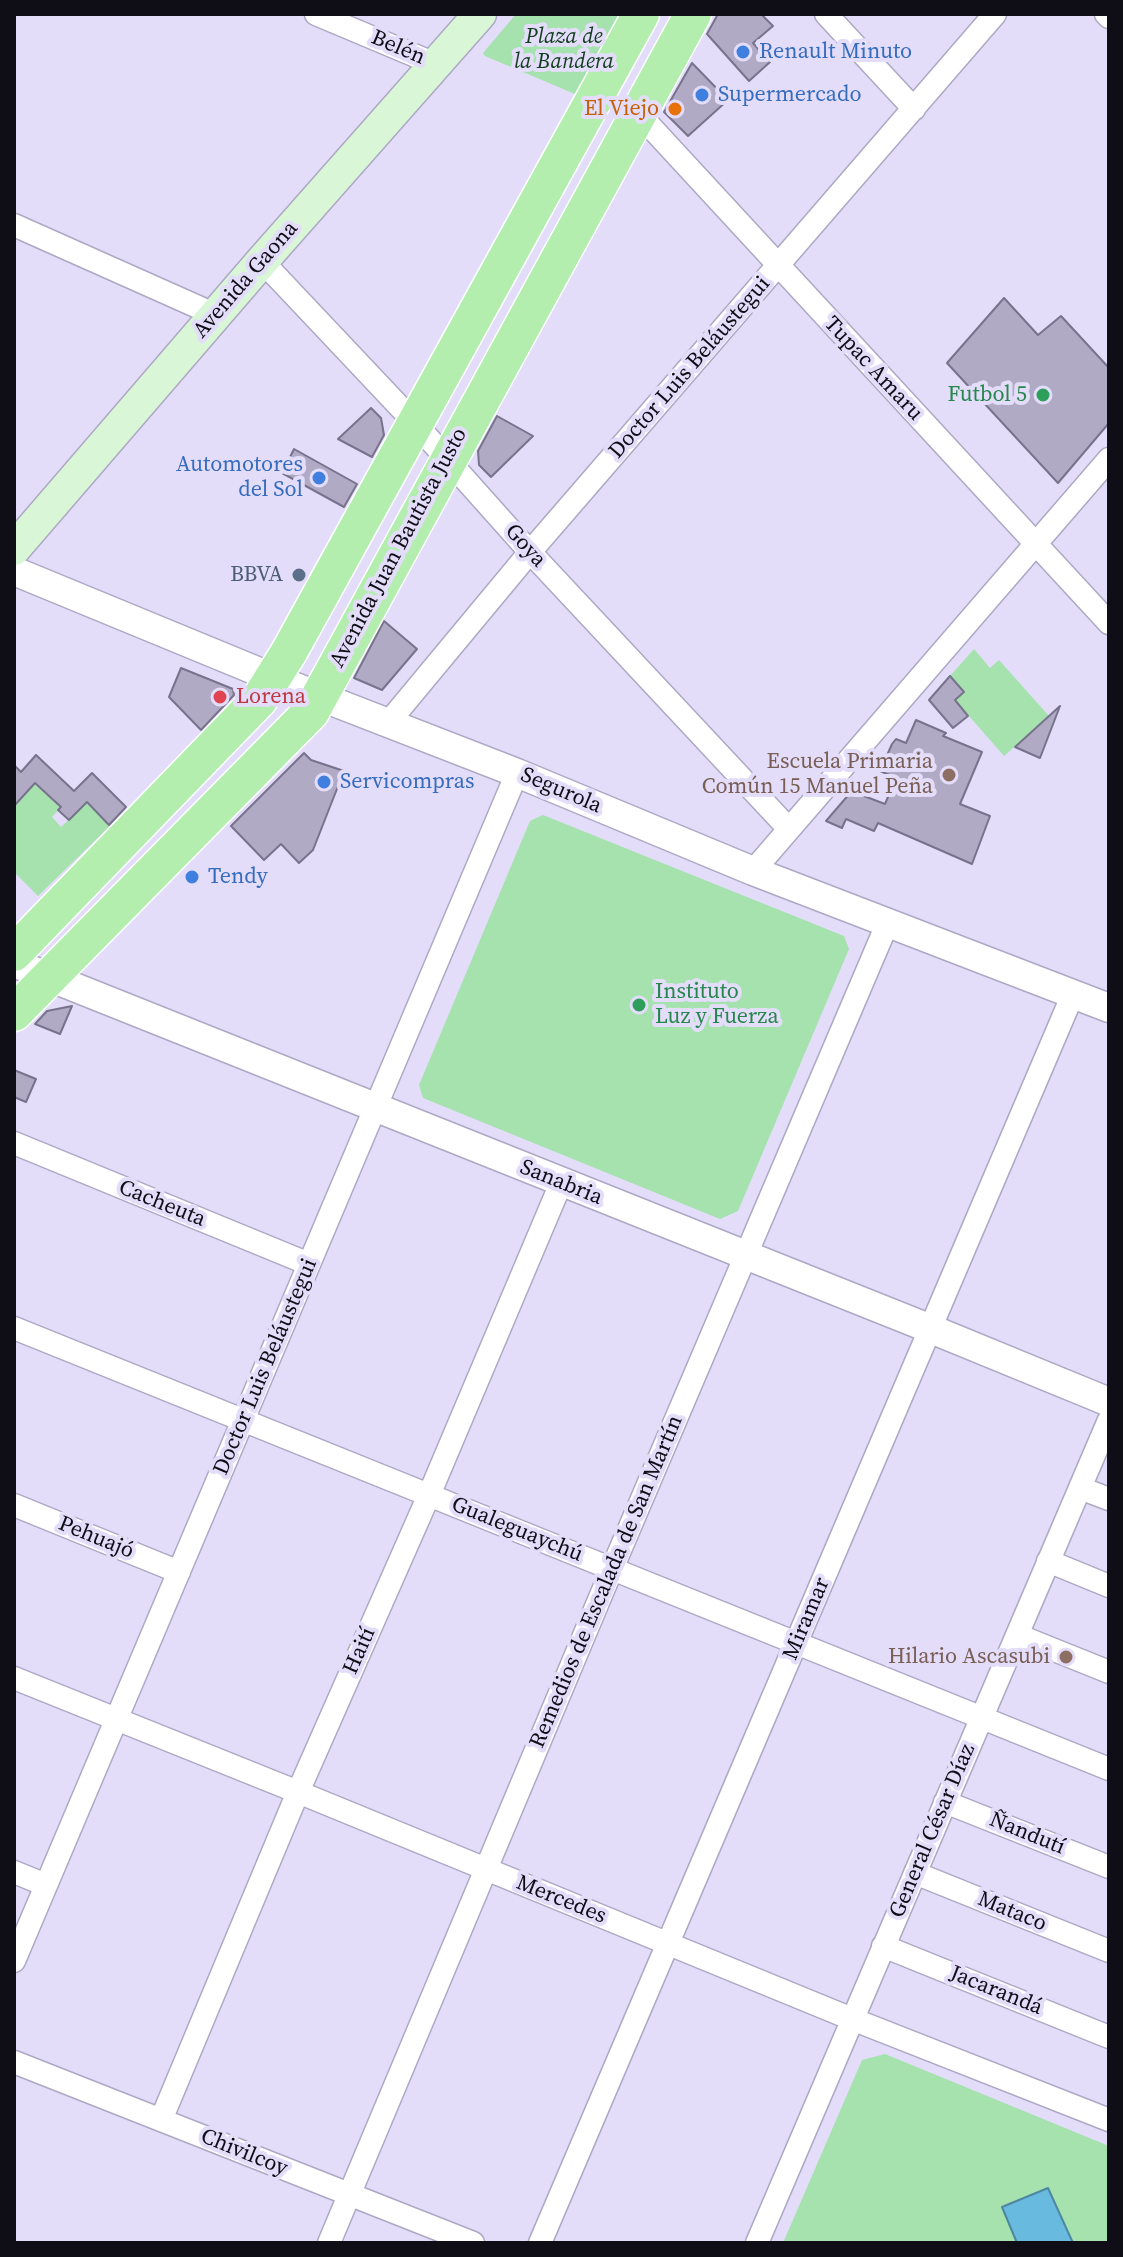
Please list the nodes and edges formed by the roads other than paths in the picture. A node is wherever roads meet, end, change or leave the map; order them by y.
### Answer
1 (316, 14) edge
2 (480, 14) edge
3 (641, 14) edge
4 (693, 14) edge
5 (826, 14) edge
6 (995, 14) edge
7 (435, 64) junction
8 (914, 109) junction
9 (638, 113) junction
10 (14, 225) edge
11 (262, 261) junction
12 (779, 266) junction
13 (216, 315) junction
14 (414, 422) junction
15 (448, 460) junction
16 (1108, 462) edge
17 (1035, 545) junction
18 (14, 549) edge
19 (530, 552) junction
20 (14, 571) edge
21 (1109, 623) edge
22 (273, 678) junction
23 (320, 696) junction
24 (388, 723) junction
25 (517, 773) junction
26 (789, 829) junction
27 (753, 871) junction
28 (888, 922) junction
29 (14, 953) edge
30 (14, 963) edge
31 (51, 977) junction
32 (1073, 994) junction
33 (1109, 1008) edge
34 (14, 1013) edge
35 (375, 1108) junction
36 (14, 1143) edge
37 (561, 1183) junction
38 (746, 1256) junction
39 (309, 1264) junction
40 (14, 1328) edge
41 (931, 1329) junction
42 (1109, 1402) edge
43 (1109, 1420) edge
44 (243, 1421) junction
45 (1080, 1488) junction
46 (429, 1495) junction
47 (1109, 1499) edge
48 (14, 1505) edge
49 (1048, 1561) junction
50 (612, 1569) junction
51 (179, 1572) junction
52 (1109, 1586) edge
53 (1017, 1635) junction
54 (797, 1642) junction
55 (1109, 1672) edge
56 (14, 1678) edge
57 (982, 1717) junction
58 (116, 1720) junction
59 (1109, 1769) edge
60 (298, 1792) junction
61 (945, 1802) junction
62 (1109, 1867) edge
63 (486, 1869) junction
64 (14, 1872) edge
65 (915, 1873) junction
66 (46, 1885) junction
67 (668, 1943) junction
68 (883, 1946) junction
69 (1109, 1951) edge
70 (14, 1961) edge
71 (852, 2019) junction
72 (1109, 2037) edge
73 (14, 2062) edge
74 (161, 2120) junction
75 (1109, 2120) edge
76 (349, 2194) junction
77 (329, 2243) edge
78 (473, 2243) edge
79 (540, 2243) edge
80 (757, 2243) edge

1 - 7 street, Belén
2 - 7 main road, Avenida Gaona
3 - 14 main road, Avenida Juan Bautista Justo
4 - 9 main road, Avenida Juan Bautista Justo
5 - 8 street
6 - 8 street, Doctor Luis Beláustegui
7 - 11 main road, Avenida Gaona
8 - 12 street, Doctor Luis Beláustegui
9 - 12 street, Tupac Amaru
9 - 15 main road, Avenida Juan Bautista Justo
10 - 13 street
11 - 13 main road, Avenida Gaona
11 - 14 street, Goya
12 - 17 street, Tupac Amaru
12 - 19 street, Doctor Luis Beláustegui
13 - 18 main road, Avenida Gaona
14 - 15 street, Goya
14 - 22 main road, Avenida Juan Bautista Justo
15 - 19 street, Goya
15 - 23 main road, Avenida Juan Bautista Justo
16 - 17 street
17 - 21 street, Tupac Amaru
17 - 26 street
19 - 24 street, Doctor Luis Beláustegui
19 - 26 street, Goya
20 - 22 street, Segurola
22 - 23 street, Segurola
22 - 29 main road, Avenida Juan Bautista Justo
23 - 24 street, Segurola
23 - 31 main road, Avenida Juan Bautista Justo
24 - 25 street, Segurola
25 - 27 street, Segurola
25 - 35 street, Doctor Luis Beláustegui
26 - 27 street
27 - 28 street, Segurola
28 - 32 street, Segurola
28 - 38 street, Remedios de Escalada de San Martín
30 - 31 street, Sanabria
31 - 34 main road, Avenida Juan Bautista Justo
31 - 35 street, Sanabria
32 - 33 street, Segurola
32 - 41 street, Miramar
35 - 37 street, Sanabria
35 - 39 street, Doctor Luis Beláustegui
36 - 39 street, Cacheuta
37 - 38 street, Sanabria
37 - 46 street, Haití
38 - 41 street, Sanabria
38 - 50 street, Remedios de Escalada de San Martín
39 - 44 street, Doctor Luis Beláustegui
40 - 44 street, Gualeguaychú
41 - 42 street, Sanabria
41 - 54 street, Miramar
43 - 45 street, General César Díaz
44 - 46 street, Gualeguaychú
44 - 51 street, Doctor Luis Beláustegui
45 - 47 street
45 - 49 street, General César Díaz
46 - 50 street, Gualeguaychú
46 - 60 street, Haití
48 - 51 street, Pehuajó
49 - 52 street
49 - 53 street, General César Díaz
50 - 54 street, Gualeguaychú
50 - 63 street, Remedios de Escalada de San Martín
51 - 58 street, Doctor Luis Beláustegui
53 - 55 street
53 - 57 street, General César Díaz
54 - 57 street, Gualeguaychú
54 - 67 street, Miramar
56 - 58 street, Mercedes
57 - 59 street, Gualeguaychú
57 - 61 street, General César Díaz
58 - 60 street, Mercedes
58 - 66 street, Doctor Luis Beláustegui
60 - 63 street, Mercedes
60 - 74 street, Haití
61 - 62 street, Ñandutí
61 - 65 street, General César Díaz
63 - 67 street, Mercedes
63 - 76 street, Remedios de Escalada de San Martín
64 - 66 street
65 - 68 street, General César Díaz
65 - 69 street, Mataco
66 - 70 street, Doctor Luis Beláustegui
67 - 71 street, Mercedes
67 - 79 street, Miramar
68 - 71 street, General César Díaz
68 - 72 street, Jacarandá
71 - 75 street, Mercedes
71 - 80 street, General César Díaz
73 - 74 street, Chivilcoy
74 - 76 street, Chivilcoy
76 - 77 street, Remedios de Escalada de San Martín
76 - 78 street, Chivilcoy

